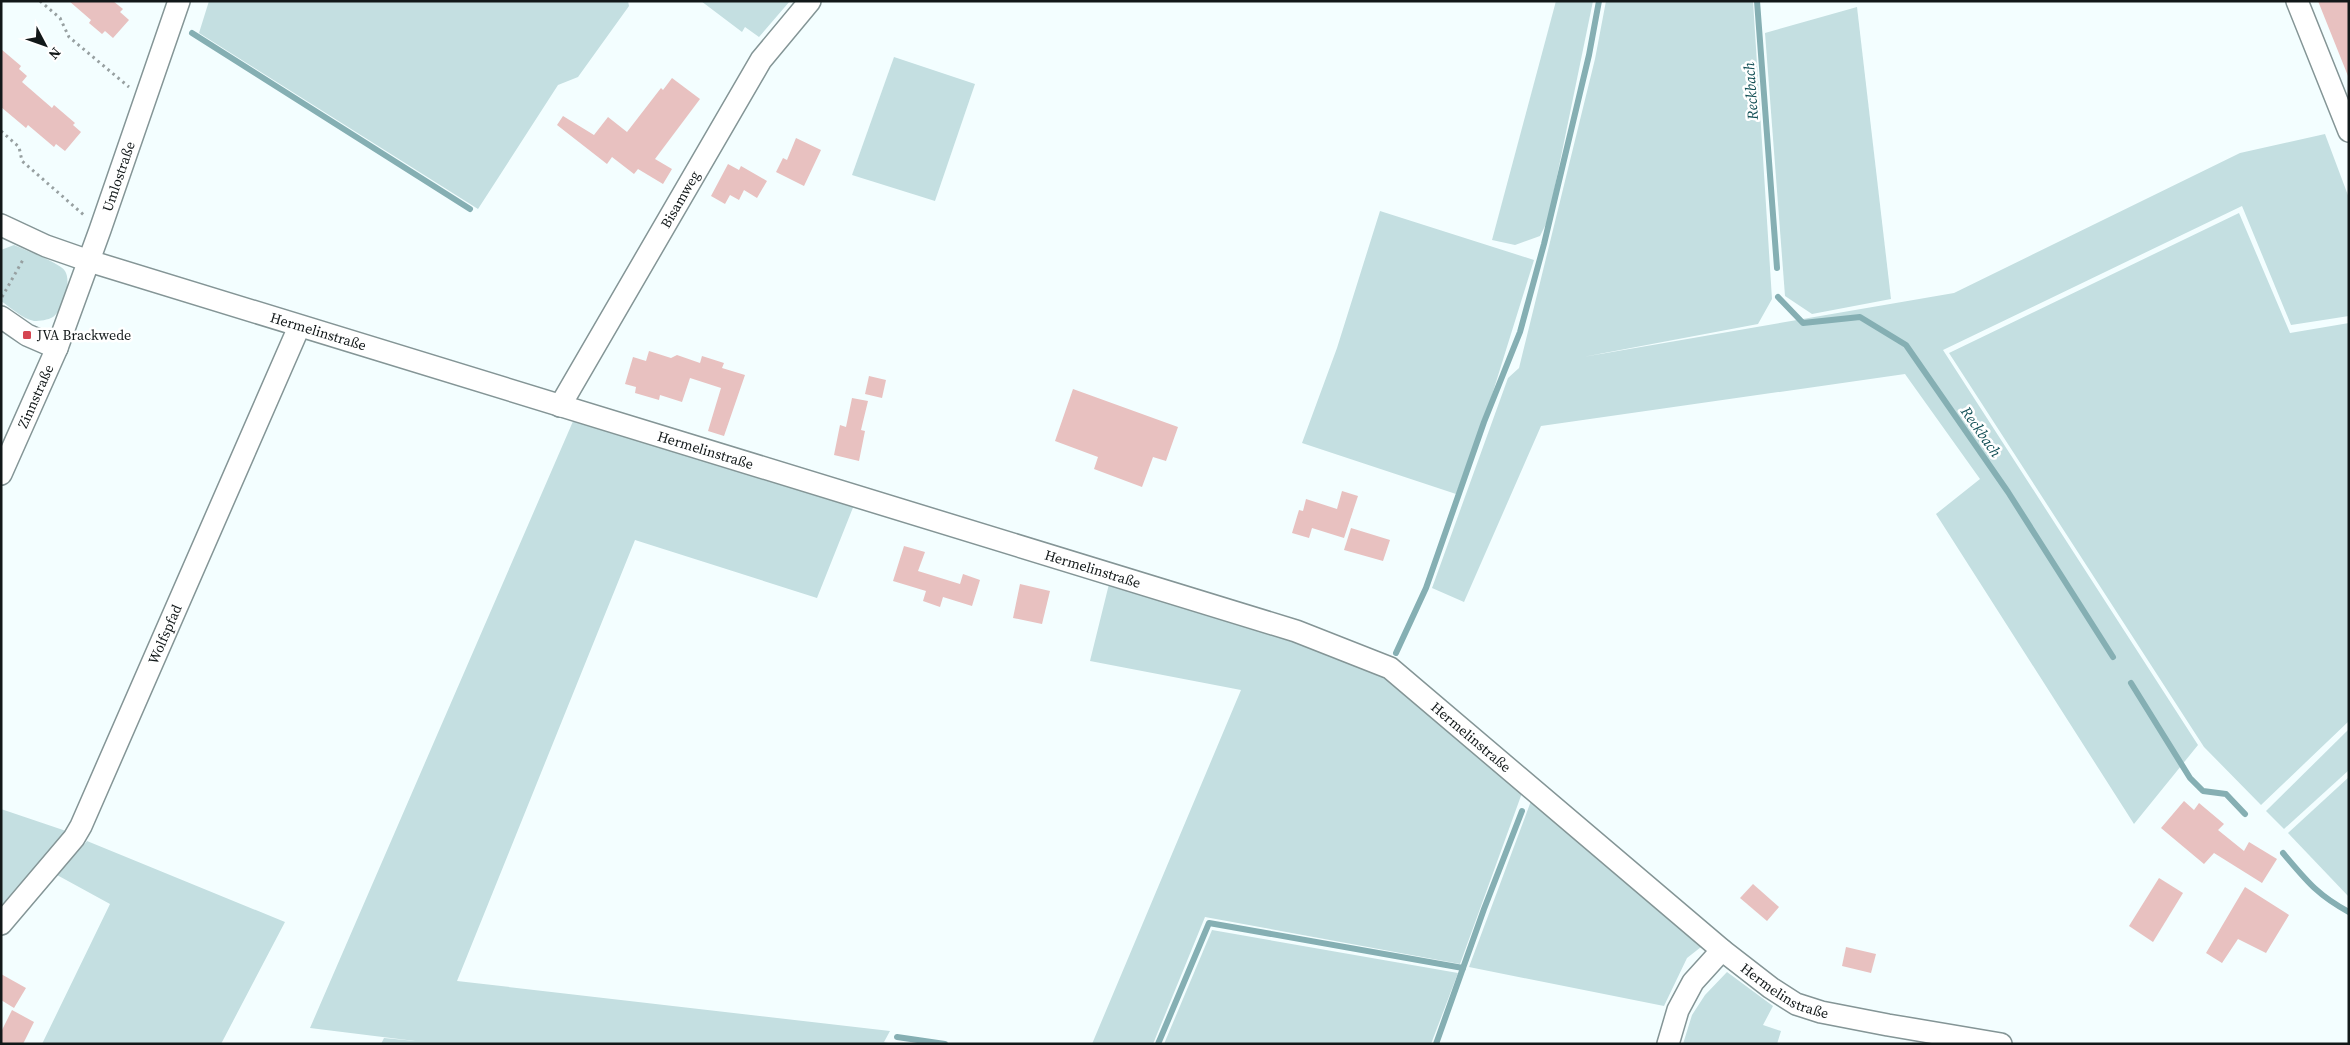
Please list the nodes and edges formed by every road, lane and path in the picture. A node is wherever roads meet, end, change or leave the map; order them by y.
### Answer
1 (40, 1) edge
2 (178, 1) edge
3 (810, 1) edge
4 (2296, 1) edge
5 (145, 101) junction
6 (1, 131) edge
7 (2349, 131) edge
8 (3, 228) edge
9 (100, 230) junction
10 (33, 240) junction
11 (89, 261) junction
12 (1, 299) edge
13 (1, 317) edge
14 (299, 327) junction
15 (57, 348) junction
16 (560, 406) junction
17 (1, 474) edge
18 (1, 924) edge
19 (1722, 950) junction
20 (1668, 1044) edge
21 (2001, 1044) edge

1 - 5 path
2 - 5 street, Umlostraße
3 - 16 street, Bisamweg
4 - 7 street
5 - 9 street, Umlostraße
6 - 9 path
8 - 10 street
9 - 11 street, Umlostraße
10 - 11 street
10 - 12 path
11 - 14 street, Hermelinstraße
11 - 15 street, Zinnstraße
13 - 15 street
14 - 16 street, Hermelinstraße
14 - 18 street, Wolfspfad
15 - 17 street, Zinnstraße
16 - 19 street, Hermelinstraße
19 - 20 street
19 - 21 street, Hermelinstraße

